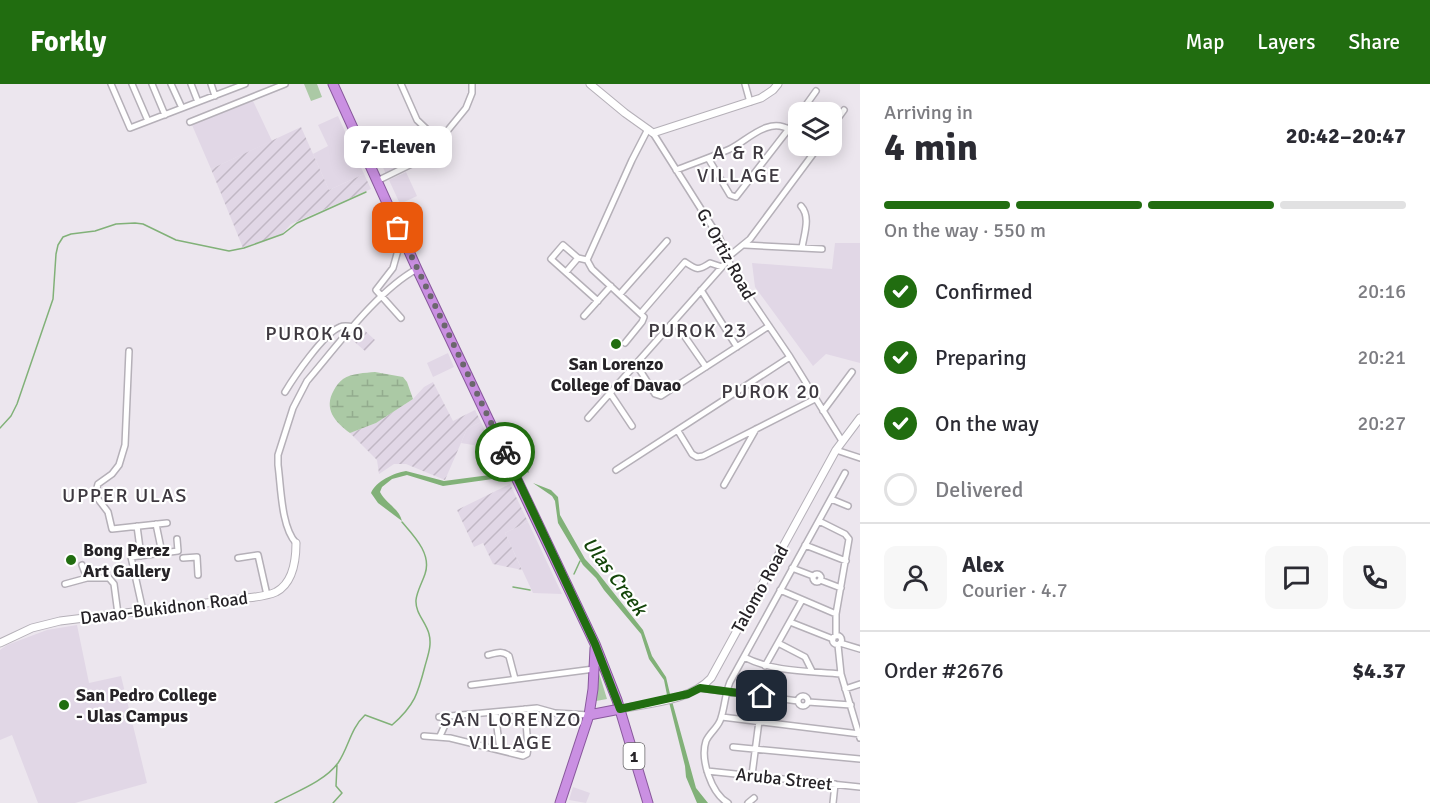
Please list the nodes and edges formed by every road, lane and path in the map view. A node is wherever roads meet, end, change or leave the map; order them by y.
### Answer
1 (111, 84) edge
2 (132, 84) edge
3 (152, 84) edge
4 (171, 84) edge
5 (191, 84) edge
6 (211, 84) edge
7 (245, 84) edge
8 (285, 84) edge
9 (333, 84) edge
10 (401, 84) edge
11 (472, 84) edge
12 (590, 84) edge
13 (745, 84) edge
14 (778, 84) edge
15 (231, 86) edge
16 (816, 91) dead end
17 (215, 96) junction
18 (198, 102) junction
19 (750, 102) junction
20 (808, 102) edge
21 (182, 108) junction
22 (844, 110) dead end
23 (842, 113) edge
24 (165, 115) junction
25 (148, 121) junction
26 (190, 122) dead end
27 (788, 128) edge
28 (651, 131) junction
29 (788, 132) edge
30 (440, 141) junction
31 (811, 156) edge
32 (708, 158) junction
33 (676, 170) junction
34 (377, 181) junction
35 (801, 207) dead end
36 (402, 236) junction
37 (667, 241) dead end
38 (744, 245) junction
39 (802, 248) junction
40 (822, 249) dead end
41 (411, 255) junction
42 (578, 258) junction
43 (728, 258) junction
44 (586, 260) junction
45 (722, 267) junction
46 (393, 268) junction
47 (417, 269) junction
48 (566, 273) junction
49 (611, 286) junction
50 (701, 290) junction
51 (620, 294) junction
52 (382, 296) junction
53 (598, 301) junction
54 (641, 313) junction
55 (585, 316) dead end
56 (401, 318) dead end
57 (674, 321) junction
58 (769, 326) junction
59 (354, 327) junction
60 (625, 343) dead end
61 (737, 347) junction
62 (129, 351) dead end
63 (790, 357) junction
64 (636, 364) junction
65 (706, 367) junction
66 (852, 372) dead end
67 (285, 393) dead end
68 (610, 393) junction
69 (814, 399) junction
70 (823, 411) junction
71 (588, 418) dead end
72 (860, 418) edge
73 (632, 426) dead end
74 (756, 429) junction
75 (678, 431) junction
76 (842, 441) junction
77 (836, 450) junction
78 (860, 458) edge
79 (616, 470) dead end
80 (845, 473) dead end
81 (724, 485) dead end
82 (831, 499) junction
83 (848, 506) dead end
84 (819, 521) junction
85 (167, 523) dead end
86 (156, 524) junction
87 (137, 526) junction
88 (177, 539) dead end
89 (296, 543) joint
90 (805, 545) junction
91 (162, 553) junction
92 (141, 556) junction
93 (183, 558) dead end
94 (238, 558) dead end
95 (846, 561) junction
96 (82, 565) dead end
97 (792, 568) junction
98 (198, 575) dead end
99 (87, 578) junction
100 (65, 584) dead end
101 (841, 588) junction
102 (780, 590) junction
103 (267, 595) junction
104 (802, 600) junction
105 (143, 611) junction
106 (118, 614) junction
107 (836, 614) junction
108 (790, 622) junction
109 (835, 637) junction
110 (0, 643) edge
111 (778, 643) junction
112 (595, 644) junction
113 (839, 644) junction
114 (860, 649) edge
115 (488, 655) dead end
116 (744, 657) junction
117 (765, 666) junction
118 (594, 669) junction
119 (812, 671) junction
120 (841, 674) junction
121 (515, 679) junction
122 (860, 684) edge
123 (471, 685) dead end
124 (700, 688) junction
125 (845, 689) junction
126 (726, 692) junction
127 (852, 708) junction
128 (525, 709) junction
129 (620, 709) junction
130 (860, 710) edge
131 (495, 712) junction
132 (589, 715) junction
133 (448, 716) junction
134 (439, 717) dead end
135 (722, 717) junction
136 (759, 721) junction
137 (860, 735) edge
138 (424, 736) dead end
139 (440, 736) junction
140 (733, 747) dead end
141 (755, 749) junction
142 (500, 750) junction
143 (860, 759) edge
144 (707, 771) junction
145 (752, 776) junction
146 (835, 784) junction
147 (860, 787) edge
148 (754, 798) dead end
149 (560, 803) edge
150 (648, 803) edge
151 (728, 803) edge
152 (748, 803) edge
153 (833, 803) edge

1 - 25 street
2 - 25 street
3 - 24 street
4 - 21 street
5 - 18 street
6 - 17 street
7 - 15 street
8 - 26 street
9 - 34 highway, 1
10 - 30 street
11 - 30 street
12 - 28 street, G. Ortiz Road
13 - 19 street
14 - 19 street
15 - 17 street
16 - 20 street
17 - 18 street
18 - 21 street
19 - 28 street
21 - 24 street
22 - 23 street
24 - 25 street
27 - 32 street
28 - 33 street, G. Ortiz Road
28 - 44 street
29 - 32 street
30 - 34 street
31 - 38 street
32 - 33 street
33 - 43 street, G. Ortiz Road
34 - 36 highway, 1
35 - 39 street
36 - 41 highway, 1
36 - 46 street
37 - 51 street
38 - 39 street
38 - 43 street
39 - 40 street
41 - 46 street
41 - 47 highway, 1
42 - 44 street
42 - 48 street
42 - 48 street
43 - 45 street
43 - 58 street, G. Ortiz Road
44 - 49 street
45 - 50 street
45 - 54 street
46 - 52 street
47 - 52 street
47 - 112 highway, 1
48 - 53 street
49 - 51 street
49 - 53 street
50 - 57 street
50 - 61 street
51 - 54 street
52 - 56 street
52 - 59 street
53 - 55 street
54 - 60 street
57 - 64 street
57 - 65 street
58 - 61 street
58 - 63 street, G. Ortiz Road
59 - 67 street
59 - 89 street
61 - 65 street
62 - 87 street
63 - 69 street, G. Ortiz Road
63 - 75 street
64 - 65 street
64 - 68 street
66 - 70 street
68 - 71 street
68 - 73 street
69 - 70 street, G. Ortiz Road
69 - 74 street
70 - 76 street, G. Ortiz Road
72 - 76 street, Talomo Road
74 - 75 street
74 - 81 street
75 - 79 street
76 - 77 street, Talomo Road
77 - 78 street
77 - 124 street, Talomo Road
80 - 82 street
82 - 83 street
82 - 84 street
84 - 90 street
84 - 95 street
85 - 86 street
86 - 87 street
86 - 91 street
87 - 92 street
88 - 91 street
89 - 103 street, Davao-Bukidnon Road
90 - 95 street
90 - 97 street
91 - 92 street
92 - 105 street
93 - 98 street
94 - 103 street
95 - 101 street
96 - 99 street
97 - 101 street
97 - 102 street
99 - 100 street
99 - 106 street
101 - 107 street
102 - 104 street
102 - 116 street
103 - 105 street, Davao-Bukidnon Road
104 - 107 street
104 - 108 street
105 - 106 street, Davao-Bukidnon Road
106 - 110 street, Davao-Bukidnon Road
107 - 109 street
108 - 109 street
108 - 111 street
109 - 113 street
111 - 117 street
111 - 119 street
112 - 118 highway
112 - 129 highway, 1
113 - 114 street
113 - 120 street
115 - 121 street
116 - 117 street
116 - 126 street
117 - 119 street
118 - 121 street
118 - 132 highway
119 - 120 street
120 - 125 street
121 - 123 street
122 - 125 street
124 - 126 street
124 - 129 street
125 - 127 street
126 - 127 street
126 - 135 street
127 - 130 street
127 - 137 street
128 - 131 street
128 - 132 street
128 - 142 street
129 - 132 highway
129 - 150 highway, 1
131 - 133 street
131 - 142 street
132 - 149 highway
133 - 134 street
133 - 139 street
135 - 136 street
135 - 144 street
136 - 137 street
136 - 141 street
138 - 139 street
139 - 142 street
140 - 141 street
141 - 143 street
141 - 145 street
144 - 145 street, Aruba Street
144 - 151 street
145 - 146 street, Aruba Street
146 - 147 street, Aruba Street
146 - 153 street
148 - 152 street

